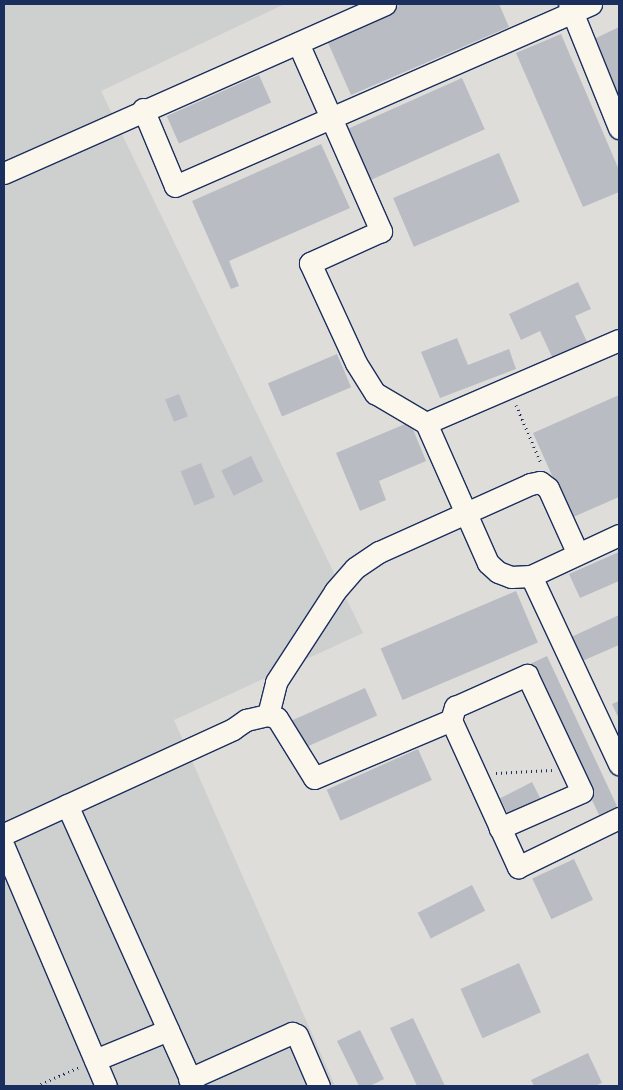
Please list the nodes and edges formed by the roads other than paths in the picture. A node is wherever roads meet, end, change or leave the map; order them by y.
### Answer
1 (385, 4) edge
2 (577, 6) edge
3 (298, 43) junction
4 (142, 110) junction
5 (332, 118) junction
6 (619, 128) edge
7 (4, 173) edge
8 (619, 340) edge
9 (426, 423) junction
10 (465, 512) junction
11 (619, 535) edge
12 (578, 554) junction
13 (531, 576) junction
14 (268, 715) junction
15 (451, 720) junction
16 (619, 764) edge
17 (67, 805) junction
18 (619, 818) edge
19 (500, 828) junction
20 (4, 834) edge
21 (4, 847) edge
22 (168, 1030) junction
23 (94, 1060) junction
24 (191, 1083) edge
25 (106, 1086) edge
26 (319, 1086) edge

1 - 3 lane
2 - 5 lane
2 - 6 lane
3 - 4 lane
3 - 5 lane
4 - 5 lane
4 - 7 lane
5 - 9 lane
8 - 9 lane
9 - 10 lane
10 - 12 lane
10 - 13 lane
10 - 14 lane
11 - 12 lane
12 - 13 lane
13 - 16 lane
14 - 15 lane
14 - 17 lane
15 - 19 lane
15 - 19 lane
17 - 20 lane
17 - 22 lane
18 - 19 lane
21 - 23 lane
22 - 23 lane
22 - 24 lane
23 - 25 lane
24 - 26 lane

